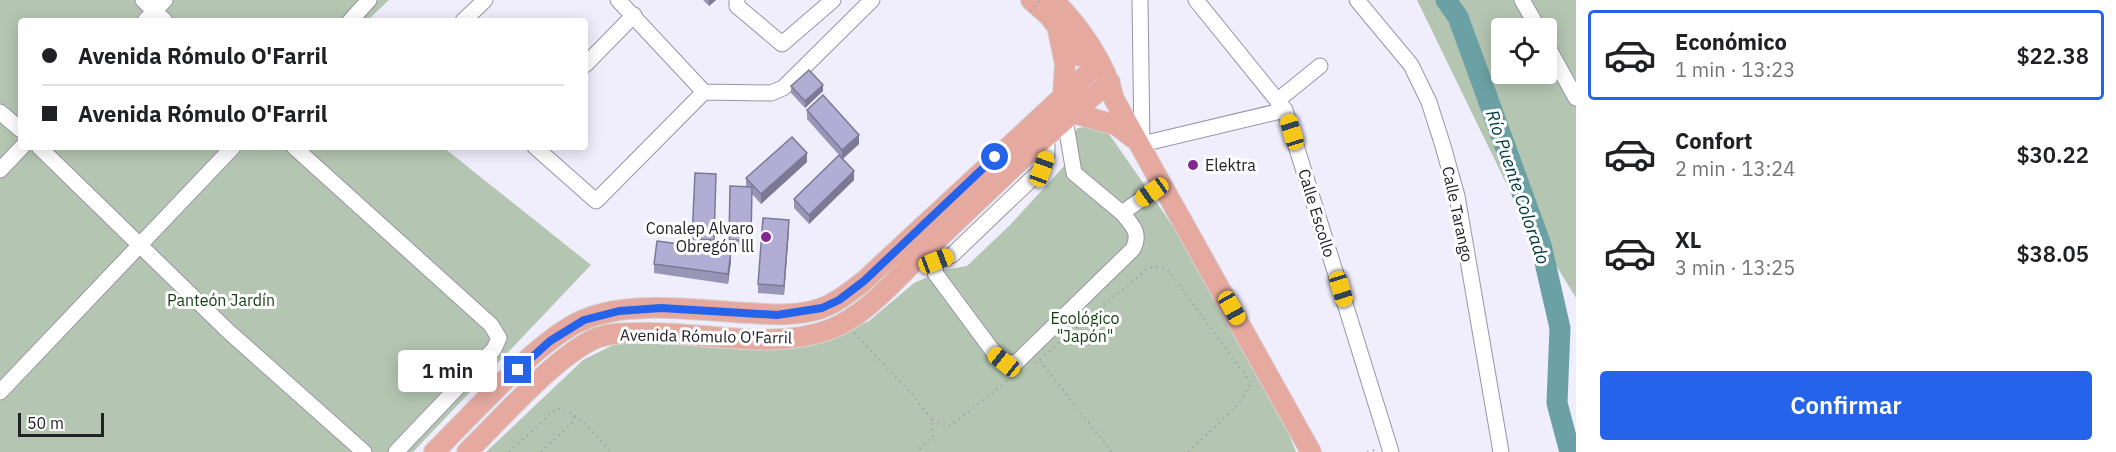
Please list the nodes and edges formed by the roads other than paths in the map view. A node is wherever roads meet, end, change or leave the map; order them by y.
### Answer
1 (143, 0) edge
2 (369, 0) edge
3 (485, 0) edge
4 (618, 0) edge
5 (736, 0) edge
6 (833, 0) edge
7 (872, 0) edge
8 (1053, 0) edge
9 (1140, 0) edge
10 (1196, 0) edge
11 (1358, 0) edge
12 (1522, 0) edge
13 (1030, 6) edge
14 (157, 13) edge
15 (634, 15) junction
16 (353, 18) edge
17 (466, 18) edge
18 (1532, 18) edge
19 (1057, 26) junction
20 (588, 61) edge
21 (1557, 64) edge
22 (1320, 66) dead end
23 (1094, 67) junction
24 (1108, 90) junction
25 (704, 92) junction
26 (1063, 94) junction
27 (1576, 98) edge
28 (1282, 105) junction
29 (1044, 111) junction
30 (0, 112) edge
31 (1061, 124) junction
32 (18, 127) edge
33 (1142, 144) junction
34 (19, 150) edge
35 (42, 150) edge
36 (230, 150) edge
37 (297, 150) edge
38 (538, 150) edge
39 (0, 170) edge
40 (1163, 183) junction
41 (1122, 213) junction
42 (141, 245) junction
43 (926, 260) junction
44 (0, 392) edge
45 (364, 452) edge
46 (396, 452) edge
47 (434, 452) edge
48 (467, 452) edge
49 (1311, 452) edge
50 (1391, 452) edge
51 (1501, 452) edge

1 - 14 street
2 - 16 street
3 - 17 street
4 - 15 street
5 - 6 street
7 - 25 street
8 - 23 main road
9 - 33 street
10 - 28 street, Calle Escollo
11 - 51 street, Calle Tarango
12 - 18 street
13 - 19 main road
15 - 20 street
15 - 25 street
19 - 23 main road
19 - 26 main road
21 - 27 street
22 - 28 street
23 - 24 main road
23 - 26 main road, Avenida Rómulo O'Farril
24 - 31 main road, Avenida Rómulo O'Farril
24 - 33 main road
25 - 38 street
26 - 29 main road, Avenida Rómulo O'Farril
28 - 33 street
28 - 50 street, Calle Escollo
29 - 31 main road
29 - 47 main road, Avenida Rómulo O'Farril
30 - 32 street
31 - 33 main road
31 - 41 street
31 - 43 main road, Avenida Rómulo O'Farril
33 - 40 main road
34 - 39 street
35 - 42 street
36 - 42 street
37 - 46 street
40 - 41 street
40 - 49 main road
41 - 43 street
42 - 44 street
42 - 45 street
43 - 48 main road, Avenida Rómulo O'Farril

